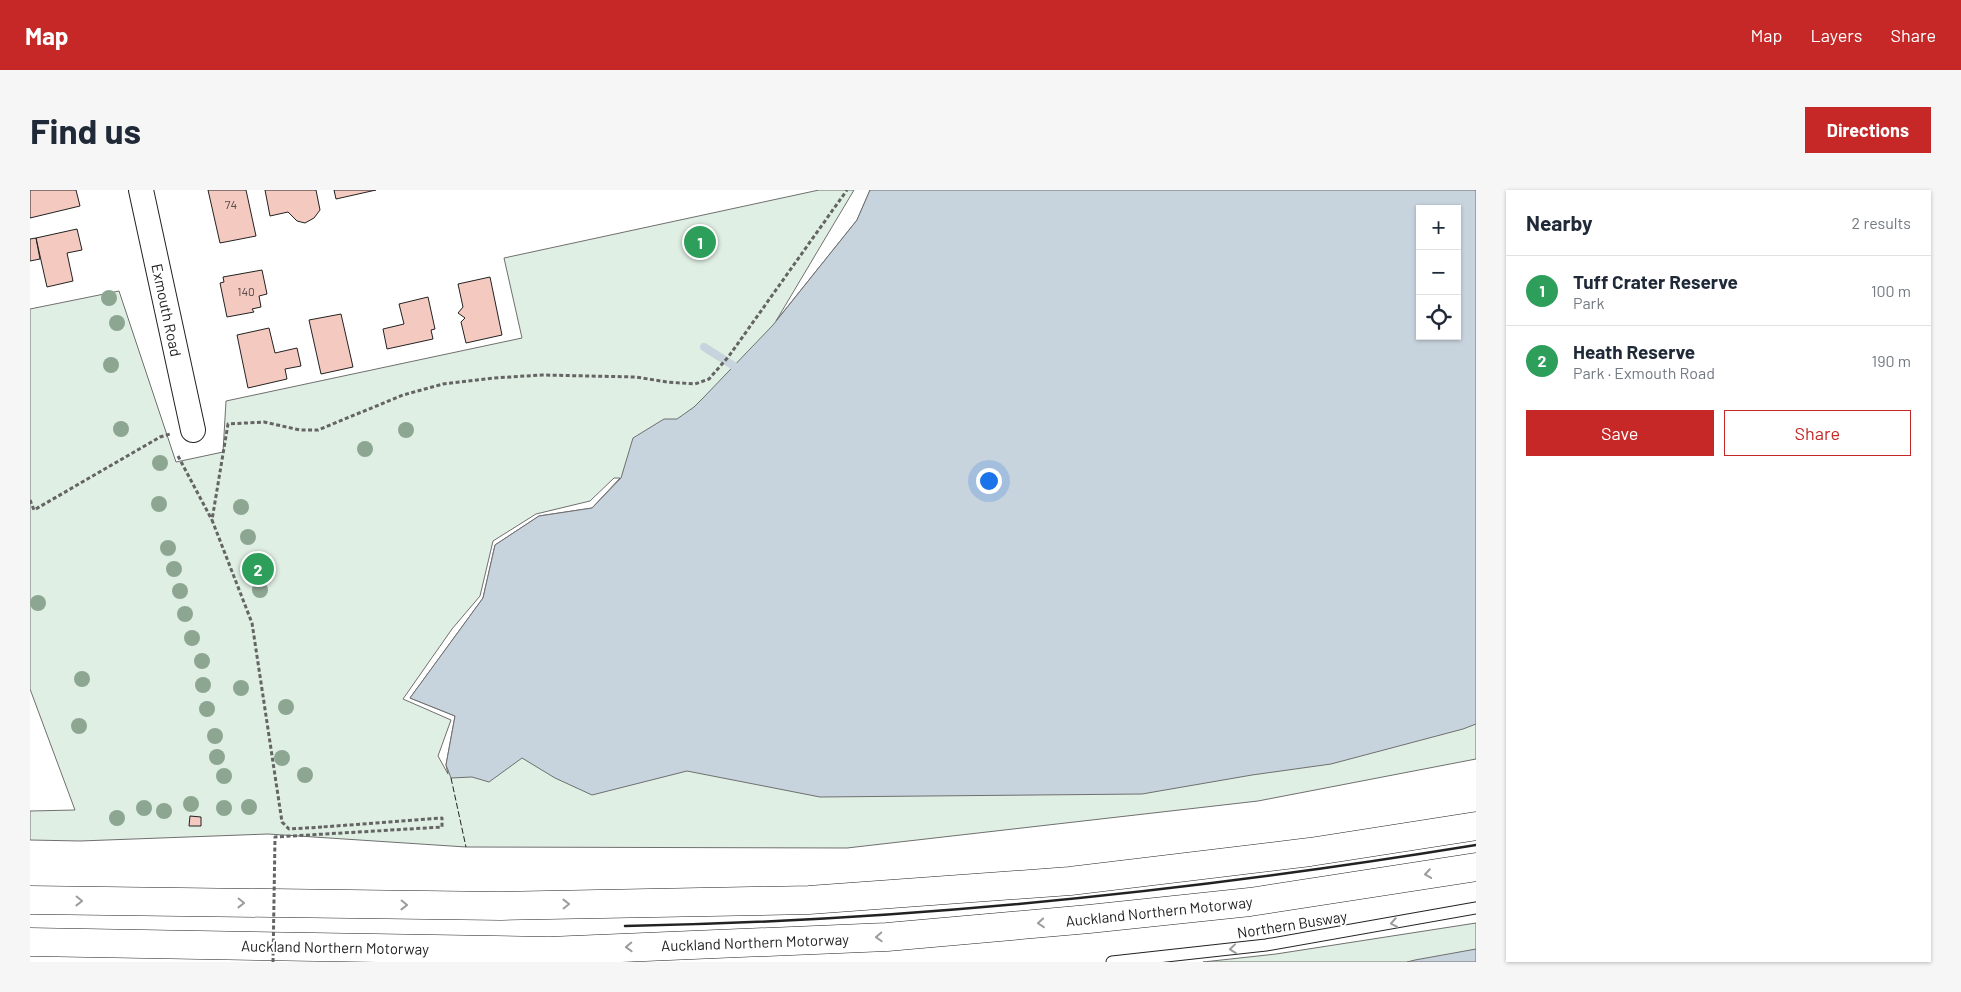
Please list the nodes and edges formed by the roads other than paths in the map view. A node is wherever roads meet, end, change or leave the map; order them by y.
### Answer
1 (141, 190) edge
2 (183, 431) road end
3 (1476, 826) edge
4 (1476, 867) edge
5 (30, 900) edge
6 (1476, 908) edge
7 (30, 942) edge
8 (1112, 962) edge

1 - 2 street, Exmouth Road
5 -> 3 highway
4 -> 7 highway, Auckland Northern Motorway
6 -> 8 lane, Northern Busway

